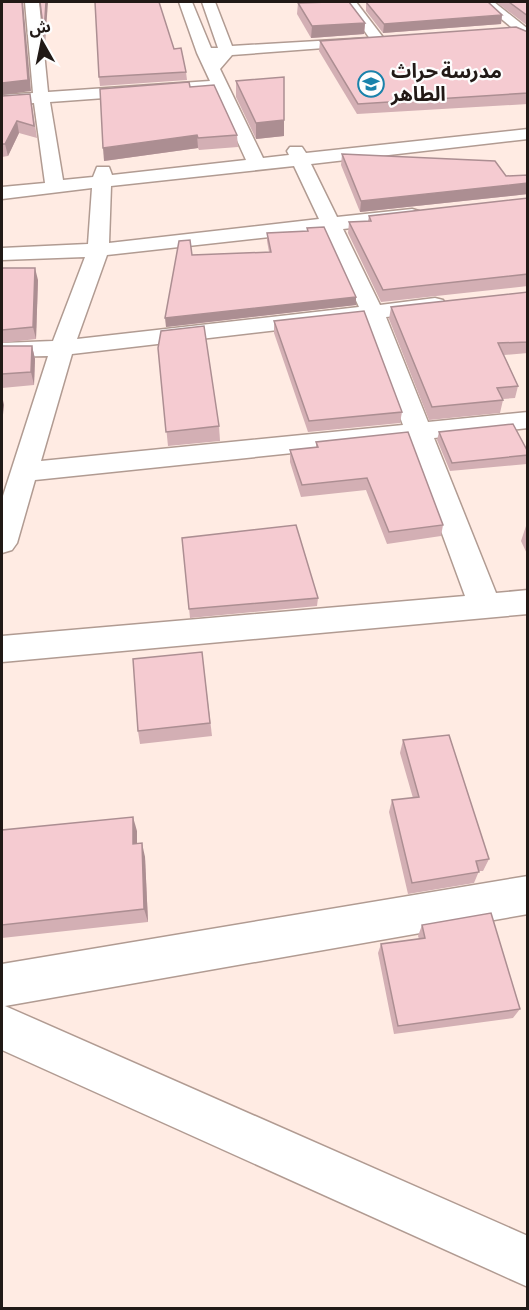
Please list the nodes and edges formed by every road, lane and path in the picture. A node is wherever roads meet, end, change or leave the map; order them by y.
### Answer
1 (32, 2) edge
2 (185, 2) edge
3 (208, 2) edge
4 (350, 2) edge
5 (487, 2) edge
6 (528, 15) edge
7 (504, 17) junction
8 (495, 31) edge
9 (523, 33) edge
10 (227, 52) junction
11 (204, 53) junction
12 (214, 66) junction
13 (219, 85) junction
14 (41, 98) junction
15 (2, 100) edge
16 (528, 124) edge
17 (528, 134) edge
18 (298, 156) junction
19 (256, 161) junction
20 (103, 177) junction
21 (54, 182) junction
22 (2, 183) edge
23 (2, 193) edge
24 (435, 212) edge
25 (330, 225) junction
26 (98, 250) junction
27 (2, 254) edge
28 (456, 303) edge
29 (373, 313) junction
30 (62, 348) junction
31 (2, 350) edge
32 (528, 420) edge
33 (421, 432) junction
34 (23, 472) junction
35 (2, 543) edge
36 (528, 602) edge
37 (485, 606) junction
38 (2, 649) edge
39 (528, 895) edge
40 (2, 985) edge
41 (2, 1027) edge
42 (528, 1262) edge

1 - 14 street
2 - 11 street
3 - 10 street
4 - 10 street
5 - 7 street
6 - 7 street
7 - 9 street
8 - 9 street
10 - 11 street
10 - 12 street
11 - 12 street
12 - 13 street
13 - 14 street
13 - 19 street
14 - 15 street
14 - 21 street
16 - 18 street
17 - 18 street
18 - 19 street
18 - 25 street
19 - 20 street
20 - 21 street
20 - 26 street
21 - 22 street
21 - 23 street
24 - 25 street
25 - 26 street
25 - 29 street
26 - 27 street
26 - 30 street
28 - 29 street
29 - 30 street
29 - 33 street
30 - 31 street
30 - 34 street
32 - 33 street
33 - 34 street
33 - 37 street
34 - 35 street
36 - 37 street
37 - 38 street
39 - 40 street
41 - 42 street

